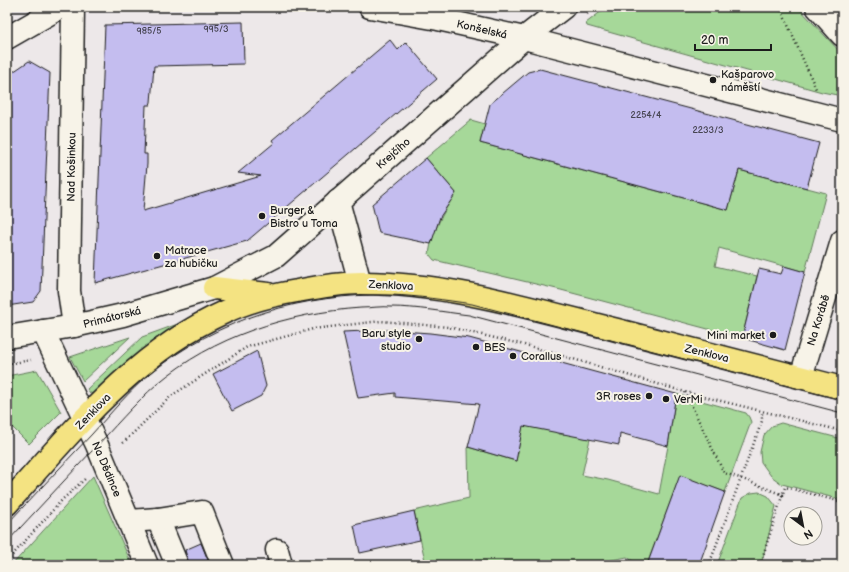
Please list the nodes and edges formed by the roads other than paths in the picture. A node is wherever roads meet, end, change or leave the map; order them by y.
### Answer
1 (61, 7) edge
2 (73, 7) edge
3 (370, 7) edge
4 (564, 7) edge
5 (816, 7) edge
6 (842, 35) edge
7 (7, 38) edge
8 (524, 38) junction
9 (842, 120) edge
10 (338, 201) junction
11 (842, 241) edge
12 (360, 283) junction
13 (214, 288) junction
14 (273, 295) junction
15 (74, 326) junction
16 (43, 331) junction
17 (7, 337) edge
18 (801, 377) junction
19 (842, 388) edge
20 (85, 418) junction
21 (7, 504) edge
22 (158, 519) junction
23 (129, 521) junction
24 (147, 565) edge
25 (177, 565) edge
26 (223, 565) edge

1 - 7 street
2 - 15 street, Nad Košinkou
3 - 8 street, Konšelská
4 - 8 street, Krejčího
5 - 6 street
8 - 9 street
8 - 10 street, Krejčího
10 - 12 street
10 - 13 street, Krejčího
11 - 18 street, Na Korábě
12 - 14 main road, Zenklova
12 - 18 main road, Zenklova
13 - 14 main road
13 - 15 street, Primátorská
14 - 20 main road, Zenklova
15 - 16 street, Primátorská
16 - 17 street, Primátorská
16 - 20 street, Na Dědince
18 - 19 main road, Zenklova
20 - 21 main road, Zenklova
20 - 23 street, Na Dědince
22 - 23 street
22 - 25 street
22 - 26 street
23 - 24 street, Na Dědince

